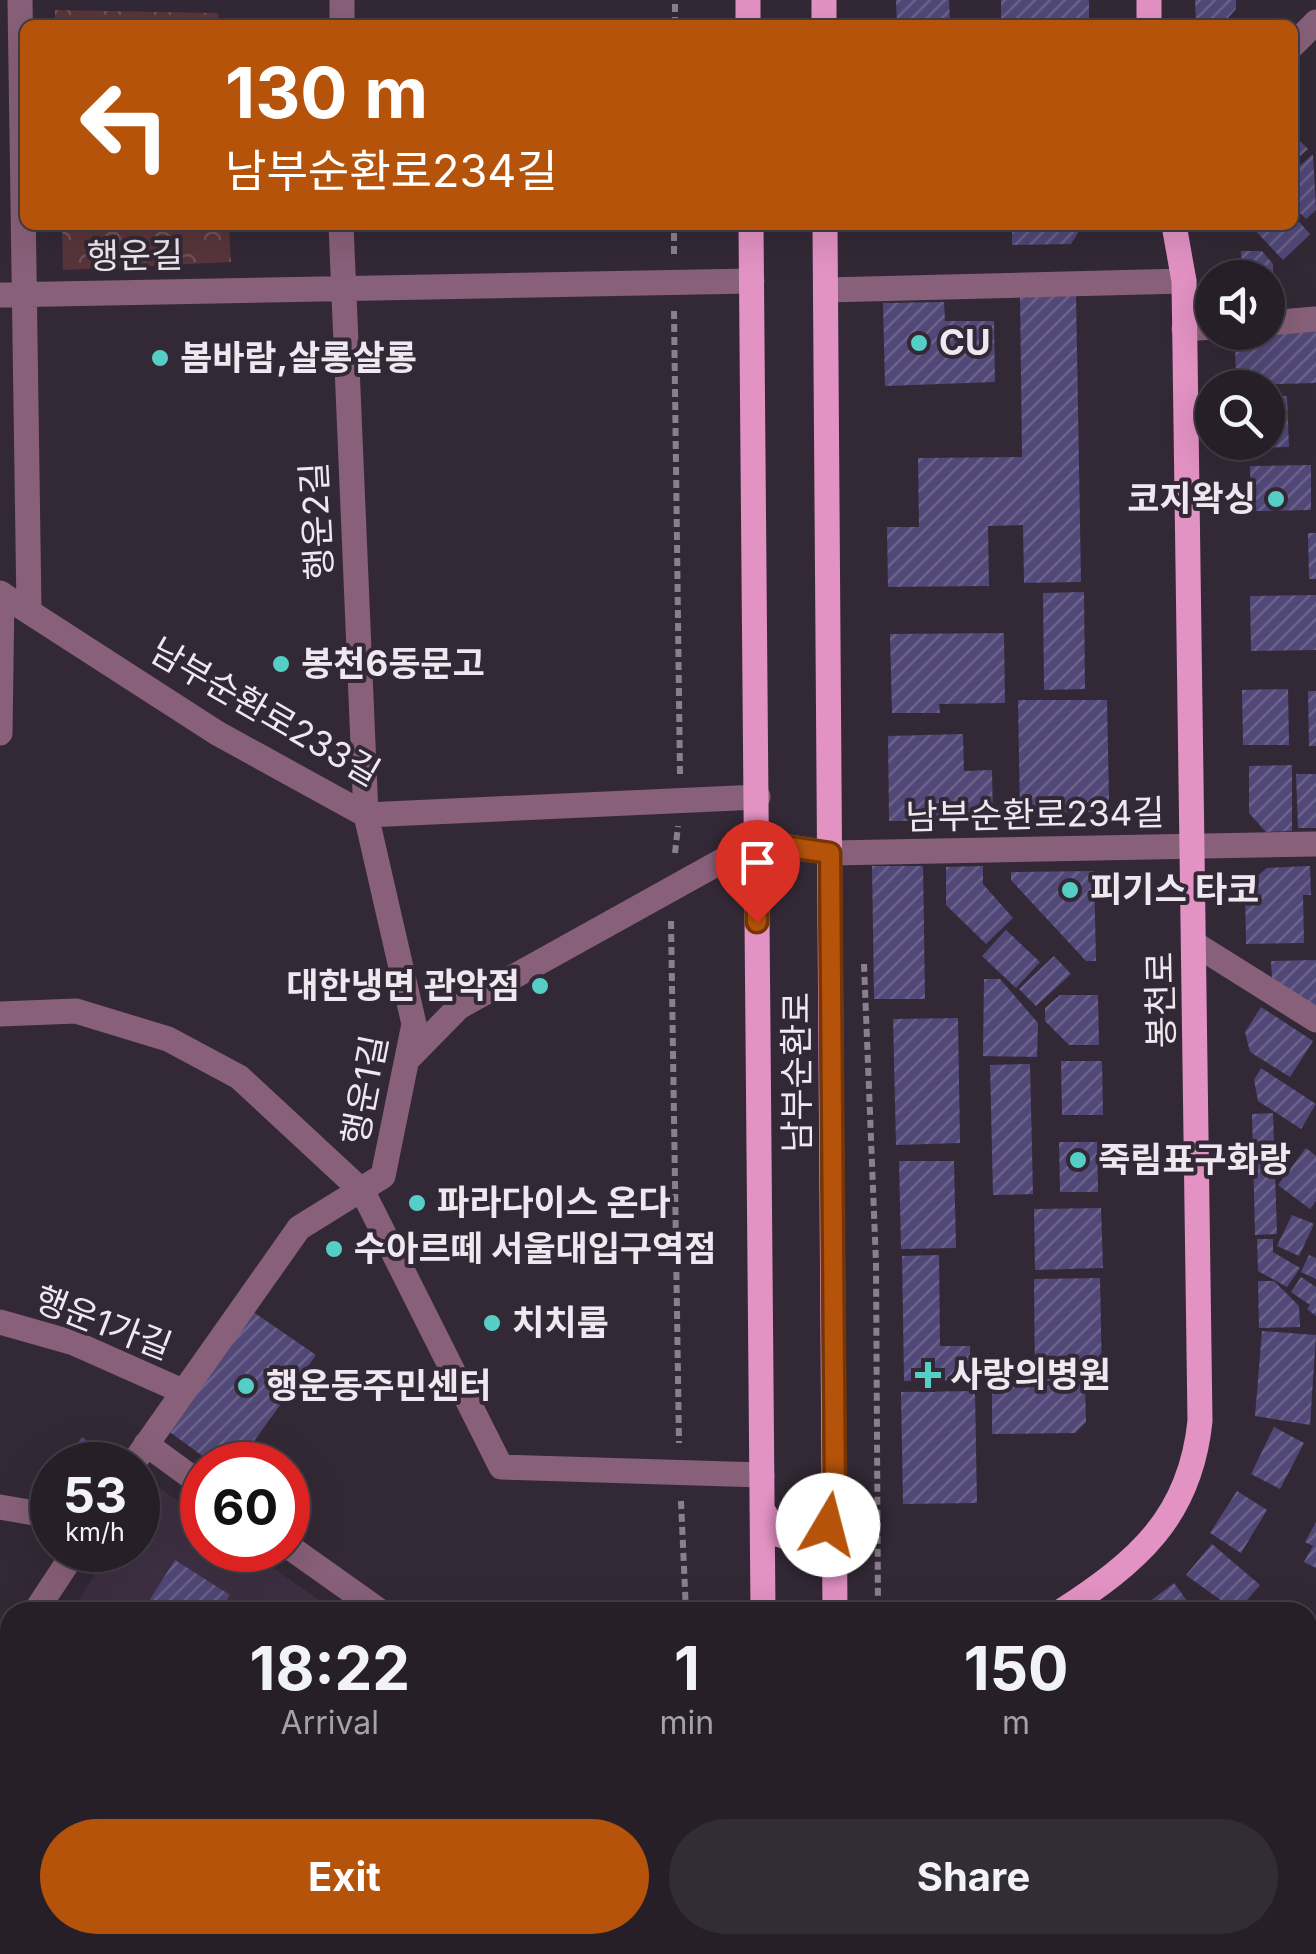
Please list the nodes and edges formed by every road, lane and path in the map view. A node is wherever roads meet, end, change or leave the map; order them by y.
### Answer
1 (1316, 22) edge
2 (1298, 40) edge
3 (25, 230) edge
4 (342, 230) edge
5 (751, 230) edge
6 (826, 230) edge
7 (1175, 230) edge
8 (752, 280) junction
9 (1184, 281) junction
10 (341, 287) junction
11 (826, 290) junction
12 (26, 292) junction
13 (0, 295) edge
14 (1316, 319) edge
15 (1285, 321) edge
16 (1195, 328) edge
17 (1184, 329) junction
18 (1, 594) edge
19 (29, 609) junction
20 (0, 734) edge
21 (758, 796) junction
22 (366, 814) junction
23 (756, 842) junction
24 (1316, 844) edge
25 (1194, 848) junction
26 (830, 853) junction
27 (1194, 944) junction
28 (0, 1014) edge
29 (1316, 1020) edge
30 (407, 1060) junction
31 (362, 1192) junction
32 (0, 1322) edge
33 (182, 1390) junction
34 (148, 1442) edge
35 (762, 1475) junction
36 (762, 1504) junction
37 (835, 1504) junction
38 (0, 1507) edge
39 (30, 1512) edge
40 (310, 1562) edge
41 (61, 1572) edge
42 (42, 1602) edge
43 (367, 1602) edge
44 (763, 1602) edge
45 (835, 1602) edge
46 (1073, 1602) edge

1 - 2 street
3 - 12 street
4 - 10 street, 행운2길
5 - 8 main road, 남부순환로
6 - 11 main road, 남부순환로
7 - 9 main road, 봉천로
8 - 10 street, 행운길
8 - 21 main road, 남부순환로
9 - 11 street
9 - 17 main road, 봉천로
10 - 12 street, 행운길
10 - 22 street, 행운2길
11 - 26 main road, 남부순환로
12 - 13 street, 행운길
12 - 19 street
14 - 15 street
16 - 17 street
17 - 25 main road, 봉천로
18 - 19 street, 남부순환로233길
18 - 20 street
19 - 22 street, 남부순환로233길
21 - 22 street, 남부순환로233길
21 - 23 main road, 남부순환로
22 - 30 street, 행운1길
23 - 26 street, 남부순환로234길
23 - 30 street
23 - 35 main road, 남부순환로
24 - 25 street, 남부순환로234길
25 - 26 street, 남부순환로234길
25 - 27 main road, 봉천로
26 - 37 main road, 남부순환로
27 - 29 street
27 - 46 main road, 봉천로
28 - 31 street
30 - 31 street, 행운1길
31 - 33 street, 행운1길
31 - 35 street
32 - 33 street, 행운1가길
33 - 34 street, 행운1길
35 - 36 main road, 남부순환로
36 - 37 main road
36 - 44 main road, 남부순환로
37 - 45 main road, 남부순환로
38 - 39 street
40 - 43 street
41 - 42 street

